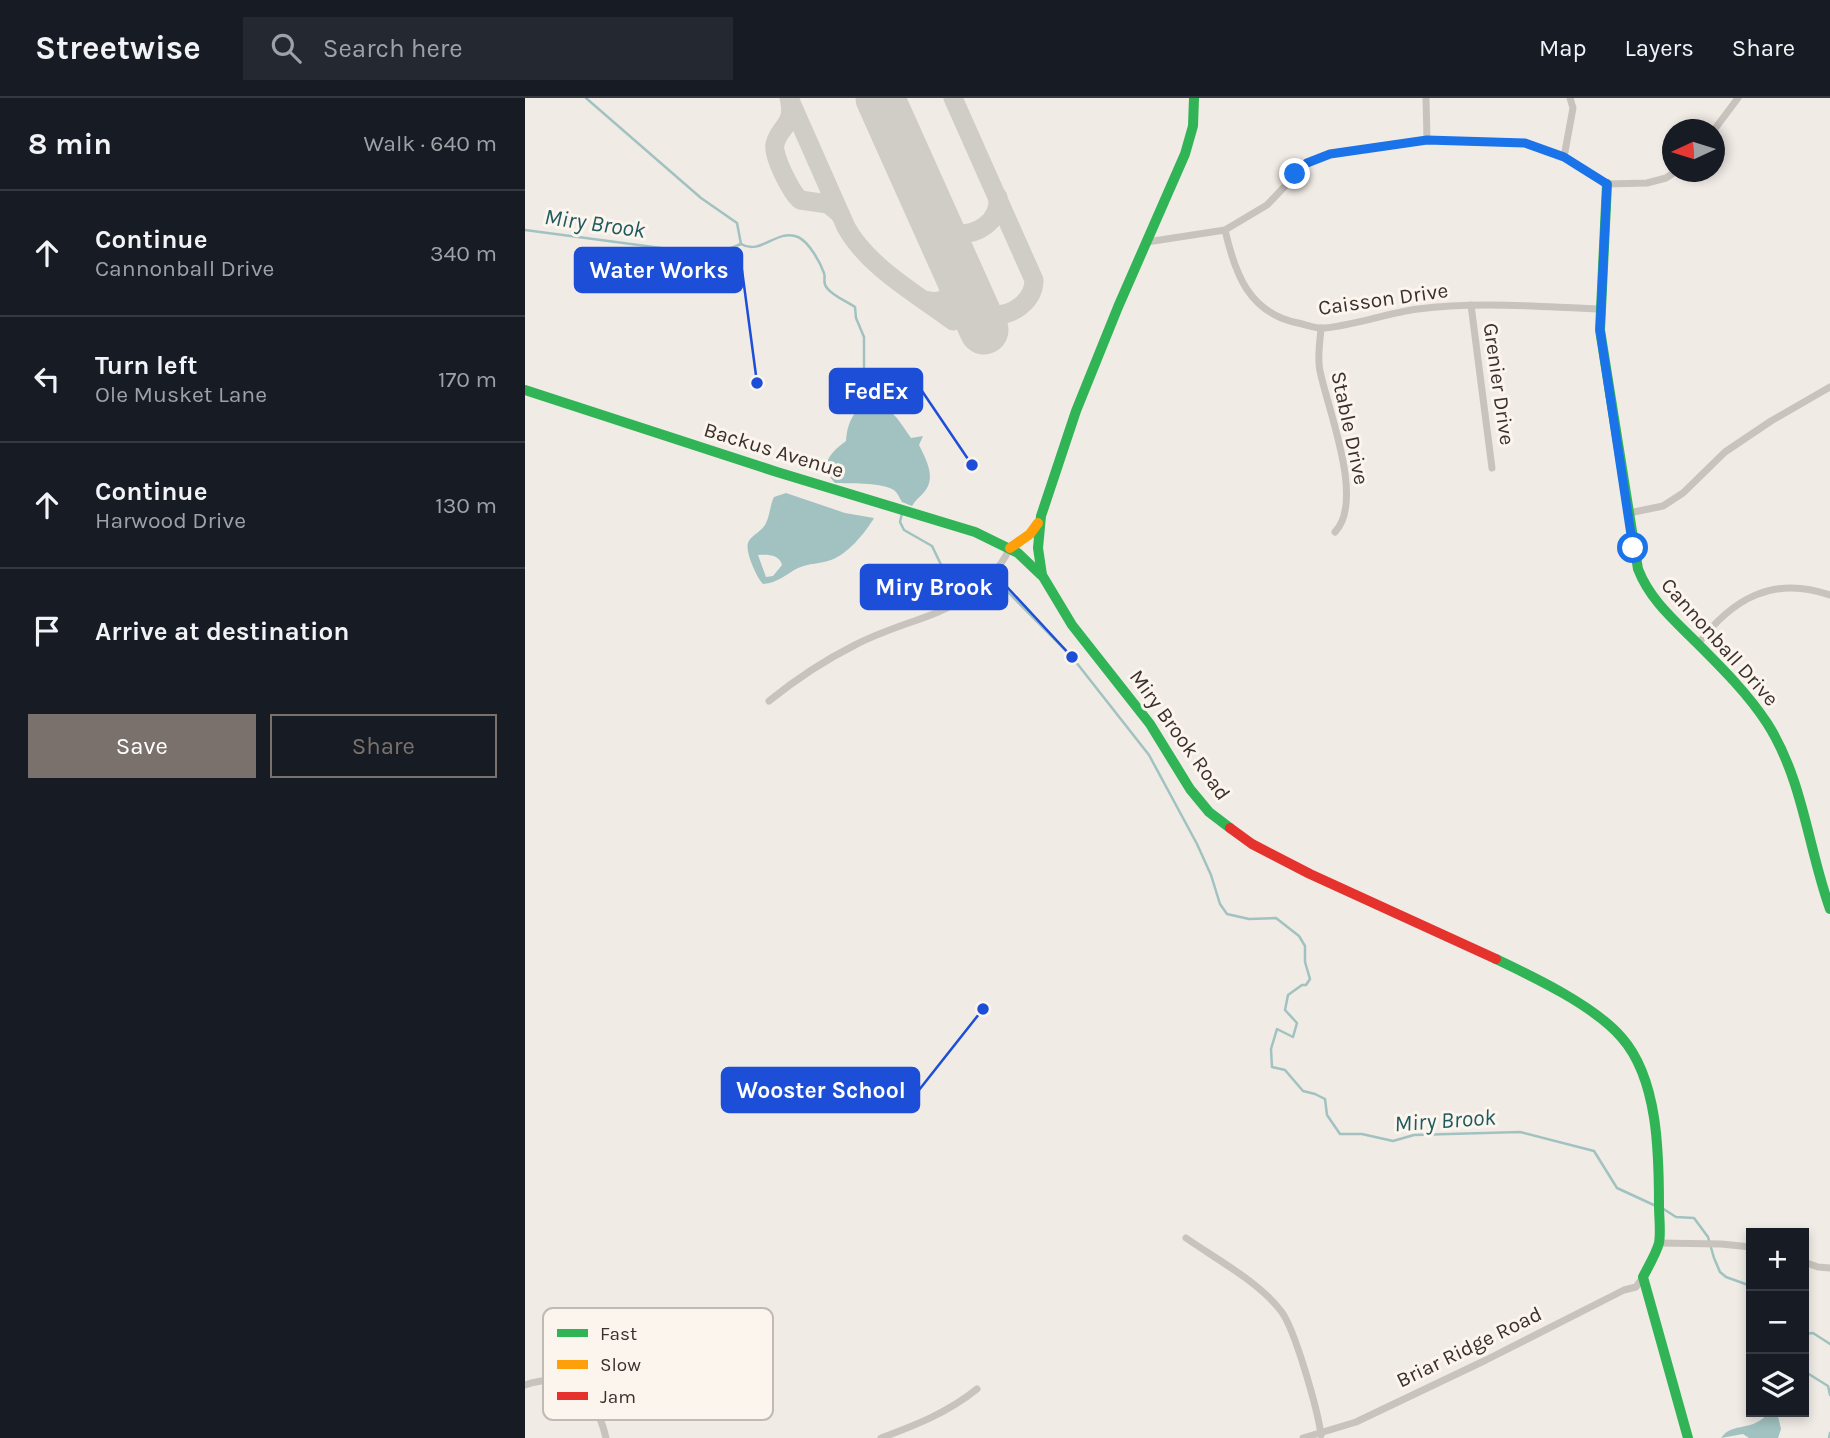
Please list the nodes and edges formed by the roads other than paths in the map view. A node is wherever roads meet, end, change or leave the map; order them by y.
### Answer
1 (1194, 98) edge
2 (1426, 98) edge
3 (1570, 98) edge
4 (1738, 98) edge
5 (1722, 119) edge
6 (1427, 140) junction
7 (1564, 157) junction
8 (1662, 179) edge
9 (1607, 184) junction
10 (1224, 230) junction
11 (1147, 242) junction
12 (1471, 305) junction
13 (1599, 310) junction
14 (1321, 328) junction
15 (1830, 387) edge
16 (525, 390) edge
17 (1492, 468) dead end
18 (1629, 513) junction
19 (1041, 516) junction
20 (1335, 532) dead end
21 (1010, 548) junction
22 (1042, 575) junction
23 (1830, 595) edge
24 (1698, 644) junction
25 (769, 701) dead end
26 (1830, 909) edge
27 (1186, 1238) dead end
28 (1658, 1243) junction
29 (1746, 1246) edge
30 (1809, 1264) edge
31 (1830, 1268) edge
32 (1643, 1276) junction
33 (543, 1381) edge
34 (525, 1385) edge
35 (977, 1389) dead end
36 (601, 1420) edge
37 (1321, 1435) edge
38 (606, 1438) edge
39 (881, 1438) edge
40 (1303, 1438) edge
41 (1688, 1438) edge

1 - 11 main road, Miry Brook Road
2 - 6 street
3 - 7 street
4 - 5 street
6 - 7 street
6 - 10 street
7 - 9 street
8 - 9 street
9 - 13 main road, Cannonball Drive
10 - 11 street
10 - 14 street, Caisson Drive
11 - 19 main road, Miry Brook Road
12 - 13 street, Caisson Drive
12 - 14 street, Caisson Drive
12 - 17 street, Grenier Drive
13 - 18 main road, Cannonball Drive
14 - 20 street, Stable Drive
15 - 18 street
16 - 21 main road, Backus Avenue
18 - 24 main road, Cannonball Drive
19 - 21 main road
19 - 22 main road, Miry Brook Road
21 - 22 main road, Backus Avenue
21 - 25 street
22 - 28 main road, Miry Brook Road
23 - 24 street
24 - 26 main road, Cannonball Drive
27 - 37 street
28 - 29 street
28 - 32 main road, Miry Brook Road
30 - 31 street
32 - 37 street, Briar Ridge Road
32 - 41 main road
33 - 34 street
35 - 39 street
36 - 38 street
37 - 40 street, Briar Ridge Road

